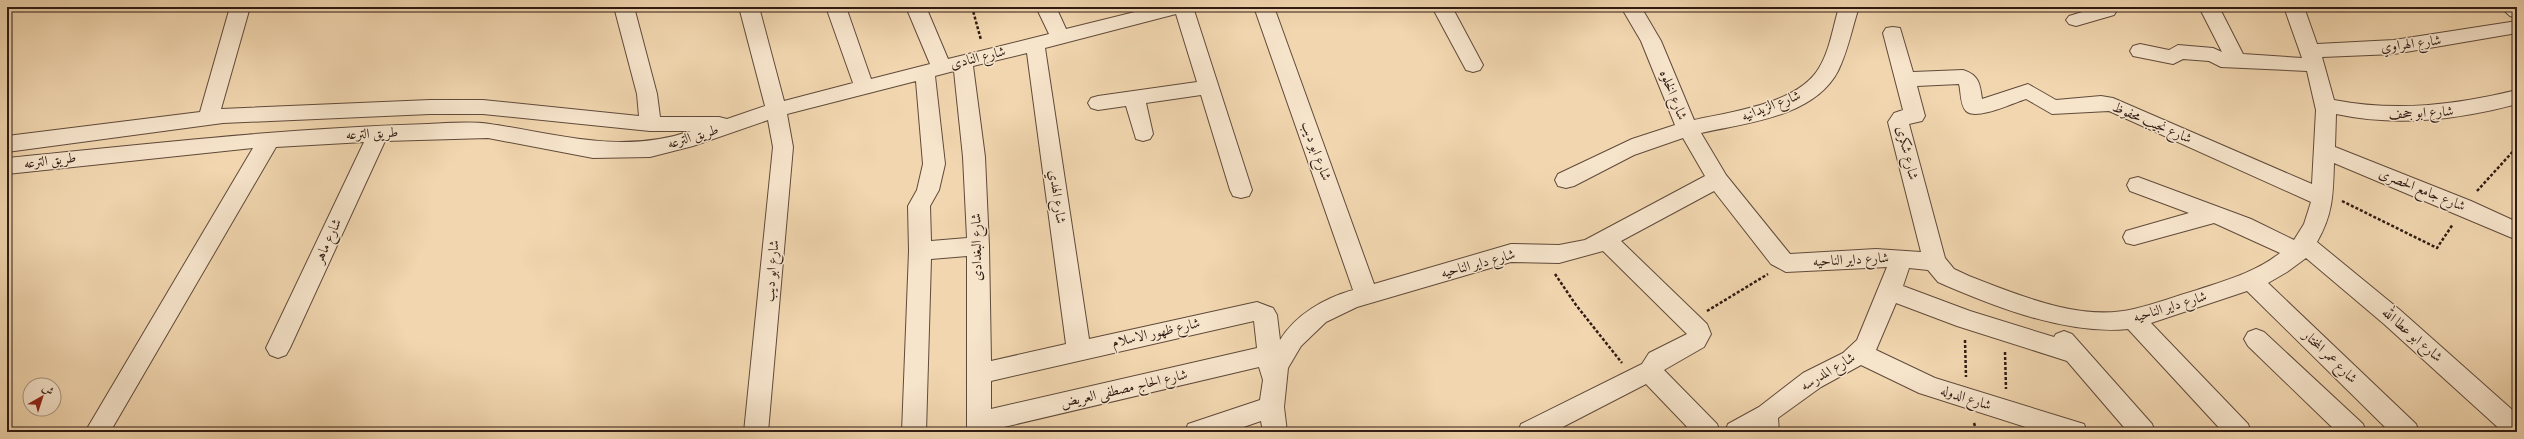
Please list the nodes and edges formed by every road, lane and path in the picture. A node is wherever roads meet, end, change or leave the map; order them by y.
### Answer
1 (240, 7) edge
2 (624, 7) edge
3 (749, 7) edge
4 (836, 7) edge
5 (916, 7) edge
6 (972, 7) edge
7 (1046, 7) edge
8 (1182, 7) edge
9 (1264, 7) edge
10 (1442, 7) edge
11 (1631, 7) edge
12 (1850, 7) edge
13 (2109, 7) edge
14 (2209, 7) edge
15 (2294, 7) edge
16 (2510, 7) edge
17 (2076, 20) dead end
18 (2516, 25) edge
19 (1893, 34) dead end
20 (1060, 37) junction
21 (1035, 44) junction
22 (2140, 51) dead end
23 (985, 56) junction
24 (2312, 58) junction
25 (2238, 61) junction
26 (963, 62) junction
27 (1473, 64) dead end
28 (933, 69) junction
29 (1906, 79) junction
30 (864, 87) junction
31 (1208, 87) junction
32 (1134, 98) junction
33 (2508, 100) edge
34 (1098, 103) dead end
35 (2325, 105) junction
36 (775, 110) junction
37 (2517, 113) edge
38 (278, 114) junction
39 (208, 118) junction
40 (650, 124) junction
41 (734, 124) junction
42 (1687, 129) junction
43 (378, 134) junction
44 (1143, 134) dead end
45 (266, 140) junction
46 (7, 144) edge
47 (2325, 152) junction
48 (7, 166) edge
49 (1566, 180) dead end
50 (1718, 180) junction
51 (2138, 185) dead end
52 (1241, 190) dead end
53 (2323, 198) junction
54 (2215, 214) junction
55 (2517, 232) edge
56 (2134, 237) dead end
57 (1606, 240) junction
58 (978, 246) junction
59 (2301, 249) junction
60 (920, 251) junction
61 (1543, 255) junction
62 (1901, 258) junction
63 (1935, 262) junction
64 (1786, 263) junction
65 (2252, 282) junction
66 (1890, 291) junction
67 (1368, 296) junction
68 (2041, 312) junction
69 (1965, 319) junction
70 (2134, 319) junction
71 (1690, 321) junction
72 (2005, 331) junction
73 (2256, 339) dead end
74 (278, 348) dead end
75 (1079, 351) junction
76 (2072, 353) junction
77 (1860, 354) junction
78 (1270, 355) junction
79 (977, 374) junction
80 (1642, 376) junction
81 (1273, 395) junction
82 (1967, 398) junction
83 (2006, 410) junction
84 (1767, 423) edge
85 (979, 427) edge
86 (2517, 429) edge
87 (97, 432) edge
88 (756, 432) edge
89 (914, 432) edge
90 (1197, 432) edge
91 (1275, 432) edge
92 (1530, 432) edge
93 (1708, 432) edge
94 (1737, 432) edge
95 (2075, 432) edge
96 (2143, 432) edge
97 (2239, 432) edge
98 (2354, 432) edge
99 (2408, 432) edge

1 - 39 street
2 - 40 street
3 - 36 street, شارع ابو ديب
4 - 30 street
5 - 28 street
6 - 23 path
7 - 20 street
8 - 20 street, شارع النادى
8 - 31 street
9 - 67 street, شارع ابو ديب
10 - 27 street
11 - 42 street, شارع الخلوه
12 - 42 street, شارع الزيدانيه
13 - 17 street
14 - 25 street
15 - 24 street, شارع داير الناحيه
16 - 18 street
18 - 24 street, شارع الهراوي
19 - 29 street, شارع شكرى
20 - 21 street, شارع النادى
21 - 23 street, شارع النادى
21 - 75 street, شارع الهدي
22 - 25 street, شارع الهراوي
23 - 26 street, شارع النادى
24 - 25 street, شارع الهراوي
24 - 35 street, شارع داير الناحيه
26 - 28 street, شارع النادى
26 - 58 street, شارع البغدادى
28 - 30 street, شارع النادى
28 - 60 street
29 - 53 street, شارع نجيب محفوظ
29 - 63 street, شارع شكرى
30 - 36 street, شارع النادى
31 - 32 street
31 - 52 street
32 - 34 street
32 - 44 street
33 - 35 street, شارع ابو جحف
33 - 37 street
35 - 47 street, شارع داير الناحيه
36 - 41 street, طريق الترعه
36 - 88 street, شارع ابو ديب
38 - 39 street, طريق الترعه
38 - 40 street, طريق الترعه
38 - 45 street
39 - 46 street, طريق الترعه
40 - 41 street, طريق الترعه
41 - 43 street, طريق الترعه
42 - 49 street, شارع الزيدانيه
42 - 50 street, شارع الخلوه
43 - 45 street, طريق الترعه
43 - 74 street, شارع ماهر
45 - 48 street, طريق الترعه
45 - 87 street
47 - 53 street, شارع داير الناحيه
47 - 55 street, شارع جامع الحصرى
50 - 57 street, شارع داير الناحيه
50 - 64 street
51 - 54 street, شارع ابو عطا الله
53 - 59 street, شارع داير الناحيه
54 - 56 street
54 - 59 street, شارع ابو عطا الله
57 - 61 street, شارع داير الناحيه
57 - 71 street
58 - 60 street
58 - 79 street, شارع البغدادى
59 - 65 street, شارع داير الناحيه
59 - 86 street, شارع ابو عطا الله
60 - 89 street
61 - 67 street, شارع داير الناحيه
61 - 80 path
62 - 63 street, شارع داير الناحيه
62 - 64 street, شارع داير الناحيه
62 - 66 street, شارع المدرسه
63 - 68 street, شارع داير الناحيه
64 - 71 path
65 - 70 street, شارع داير الناحيه
65 - 99 street, شارع عمر المختار
66 - 69 street
66 - 77 street, شارع المدرسه
67 - 81 street, شارع داير الناحيه
68 - 70 street, شارع داير الناحيه
68 - 76 street
69 - 72 street
69 - 82 path
70 - 97 street
71 - 80 street
72 - 76 street
72 - 83 path
73 - 98 street
75 - 78 street, شارع ظهور الاسلام
75 - 79 street, شارع ظهور الاسلام
76 - 96 street
77 - 82 street, شارع الدوله
77 - 84 street, شارع المدرسه
78 - 81 street, شارع ظهور الاسلام
78 - 85 street, شارع الحاج مصطفى العريض
79 - 85 street, شارع البغدادى
80 - 92 street
80 - 93 street
81 - 90 street
81 - 91 street, شارع داير الناحيه
82 - 83 street, شارع الدوله
83 - 95 street, شارع الدوله
84 - 94 street, شارع المدرسه

